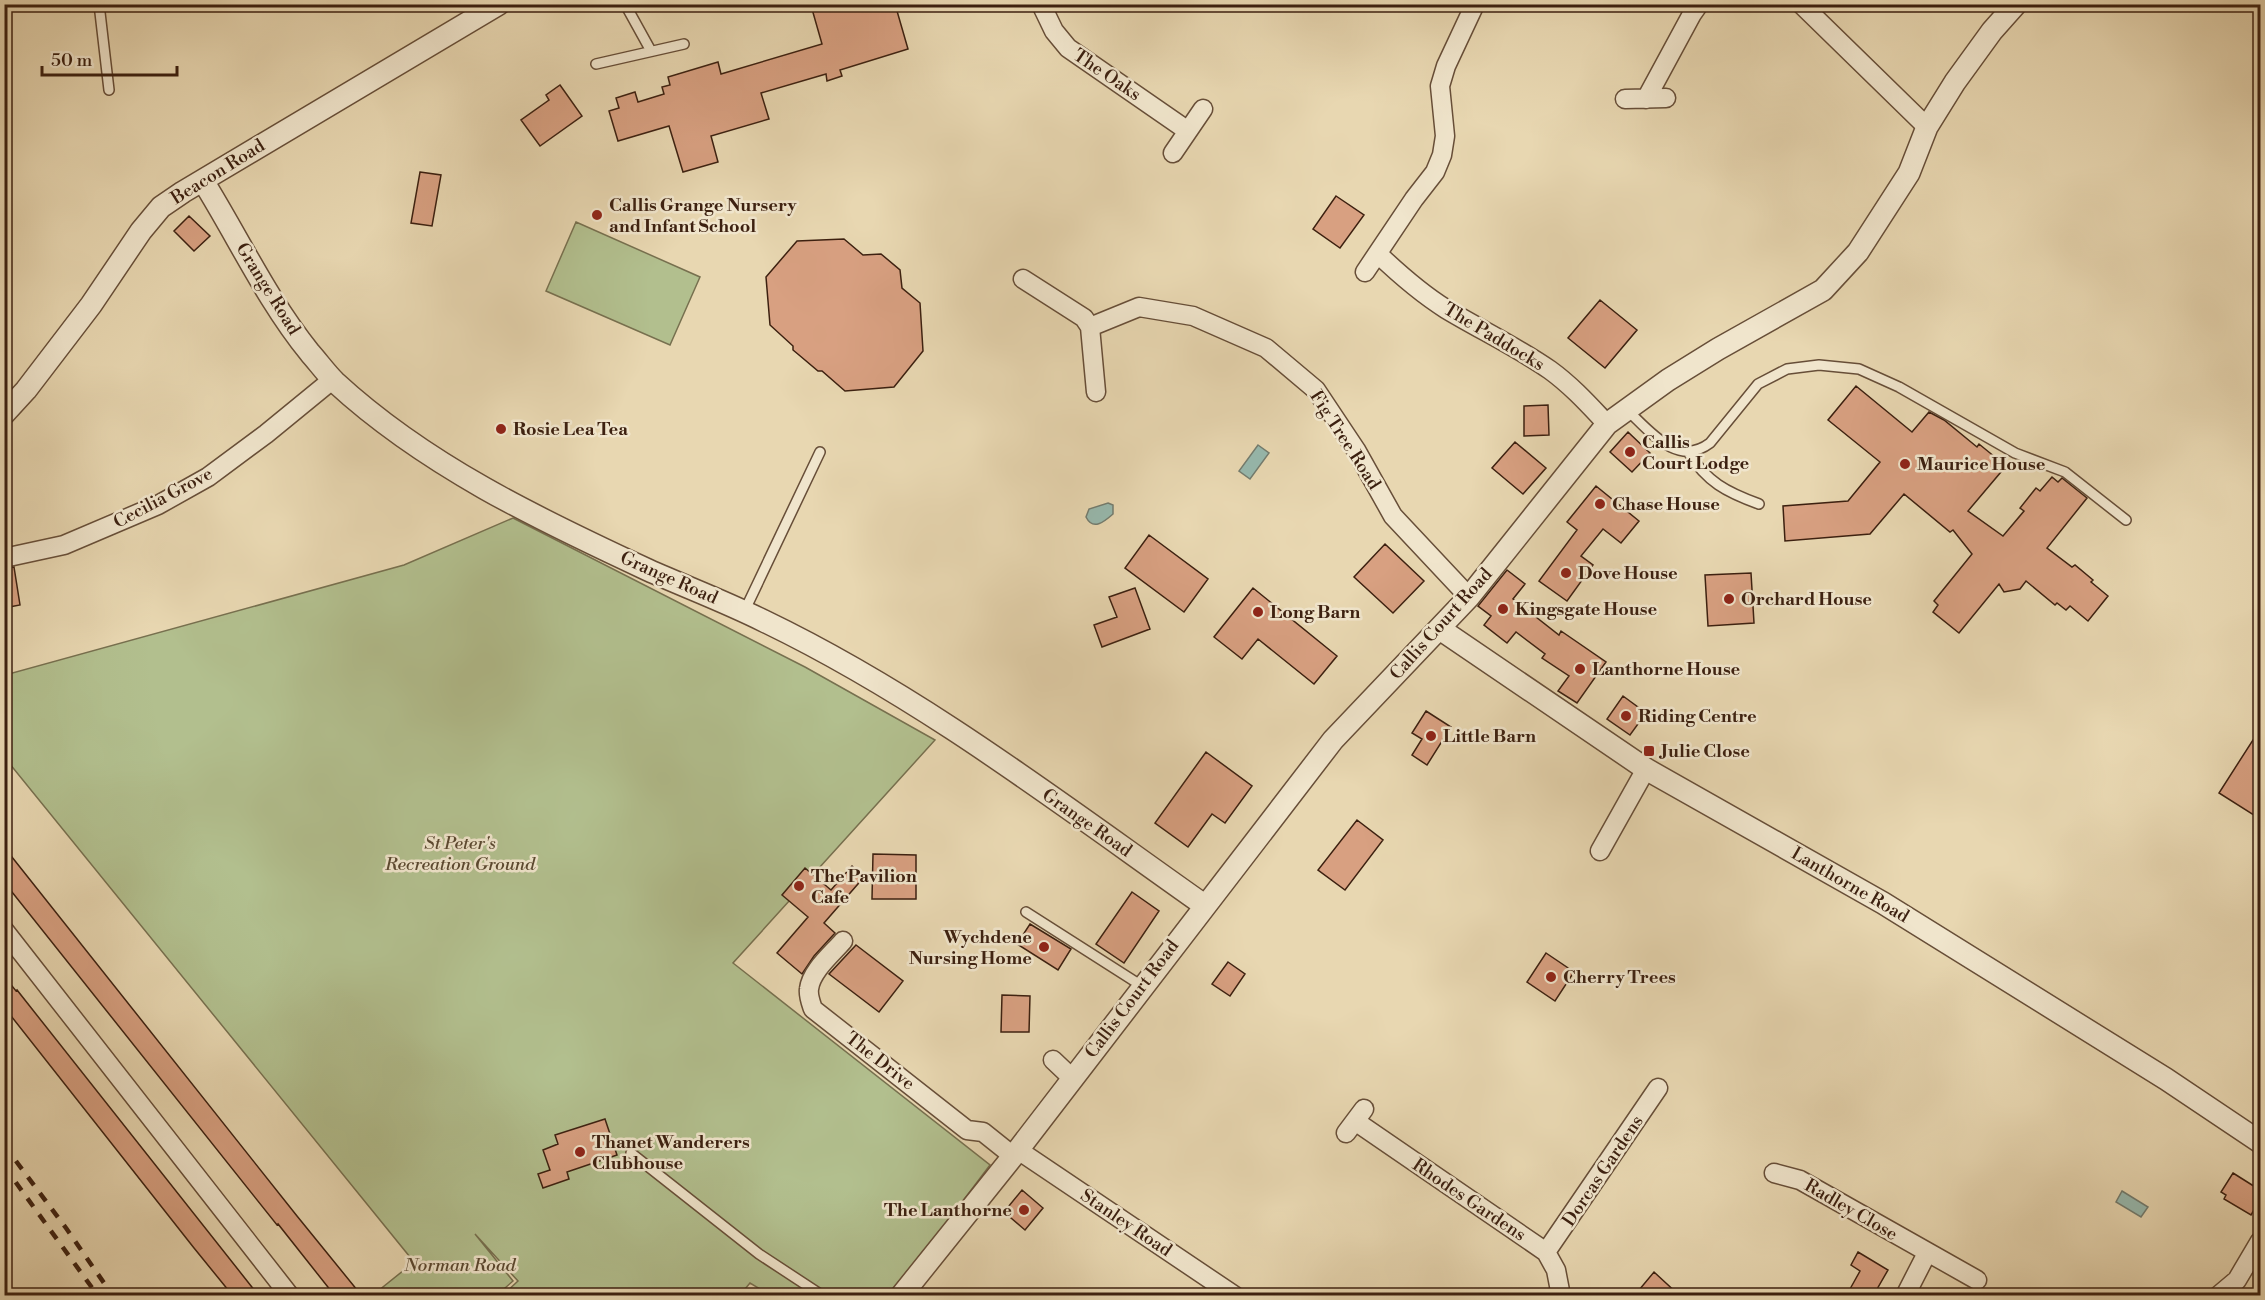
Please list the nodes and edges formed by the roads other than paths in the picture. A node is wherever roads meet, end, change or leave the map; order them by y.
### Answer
1 (99, 4) edge
2 (499, 4) edge
3 (625, 4) edge
4 (1041, 4) edge
5 (1476, 4) edge
6 (1699, 4) edge
7 (1801, 4) edge
8 (2016, 4) edge
9 (684, 44) dead end
10 (651, 51) junction
11 (596, 64) dead end
12 (109, 90) dead end
13 (1666, 98) dead end
14 (1625, 99) dead end
15 (1646, 99) junction
16 (1203, 109) dead end
17 (1927, 127) junction
18 (1188, 130) junction
19 (1173, 153) dead end
20 (203, 181) junction
21 (1378, 254) junction
22 (1365, 272) dead end
23 (1030, 290) dead end
24 (1090, 327) junction
25 (332, 380) junction
26 (1098, 392) dead end
27 (1626, 409) junction
28 (4, 414) edge
29 (1607, 424) junction
30 (820, 452) dead end
31 (1688, 452) junction
32 (1759, 504) dead end
33 (2126, 520) dead end
34 (4, 558) edge
35 (1469, 597) junction
36 (744, 612) junction
37 (1440, 629) junction
38 (1647, 769) junction
39 (1599, 854) dead end
40 (1204, 905) junction
41 (1026, 912) dead end
42 (4, 930) edge
43 (843, 941) dead end
44 (1142, 986) junction
45 (1053, 1060) dead end
46 (1072, 1078) junction
47 (1658, 1088) dead end
48 (1355, 1121) dead end
49 (2260, 1142) edge
50 (631, 1153) dead end
51 (1016, 1153) junction
52 (1774, 1173) dead end
53 (2260, 1241) edge
54 (1546, 1252) junction
55 (1927, 1253) junction
56 (1977, 1280) dead end
57 (290, 1296) edge
58 (823, 1296) edge
59 (902, 1296) edge
60 (1234, 1296) edge
61 (1561, 1296) edge
62 (1905, 1296) edge
63 (2218, 1296) edge

1 - 12 lane
2 - 20 street, Beacon Road
3 - 10 lane
4 - 18 street, The Oaks
5 - 21 street
6 - 15 street
7 - 17 street
8 - 17 street, Callis Court Road
9 - 10 lane
10 - 11 lane
13 - 15 street
14 - 15 street
16 - 18 street
17 - 27 street, Callis Court Road
18 - 19 street
20 - 25 street, Grange Road
20 - 28 street, Beacon Road
21 - 22 street
21 - 29 street, The Paddocks
23 - 24 street
24 - 26 street
24 - 35 street, Fig Tree Road
25 - 34 street, Cecilia Grove
25 - 36 street, Grange Road
27 - 29 street, Callis Court Road
27 - 31 lane
29 - 35 street, Callis Court Road
30 - 36 lane
31 - 32 lane
31 - 33 lane
35 - 37 street, Callis Court Road
36 - 40 street, Grange Road
37 - 38 street, Lanthorne Road
37 - 40 street, Callis Court Road
38 - 39 street
38 - 49 street, Lanthorne Road
40 - 44 street, Callis Court Road
41 - 44 lane
42 - 57 street
43 - 51 street, The Drive
44 - 46 street, Callis Court Road
45 - 46 street
46 - 51 street, Callis Court Road
47 - 54 street, Dorcas Gardens
48 - 54 street, Rhodes Gardens
50 - 58 lane
51 - 59 street, Callis Court Road
51 - 60 street, Stanley Road
52 - 55 street, Radley Close
53 - 63 street
54 - 61 street, Rhodes Gardens
55 - 56 street, Radley Close
55 - 62 street

